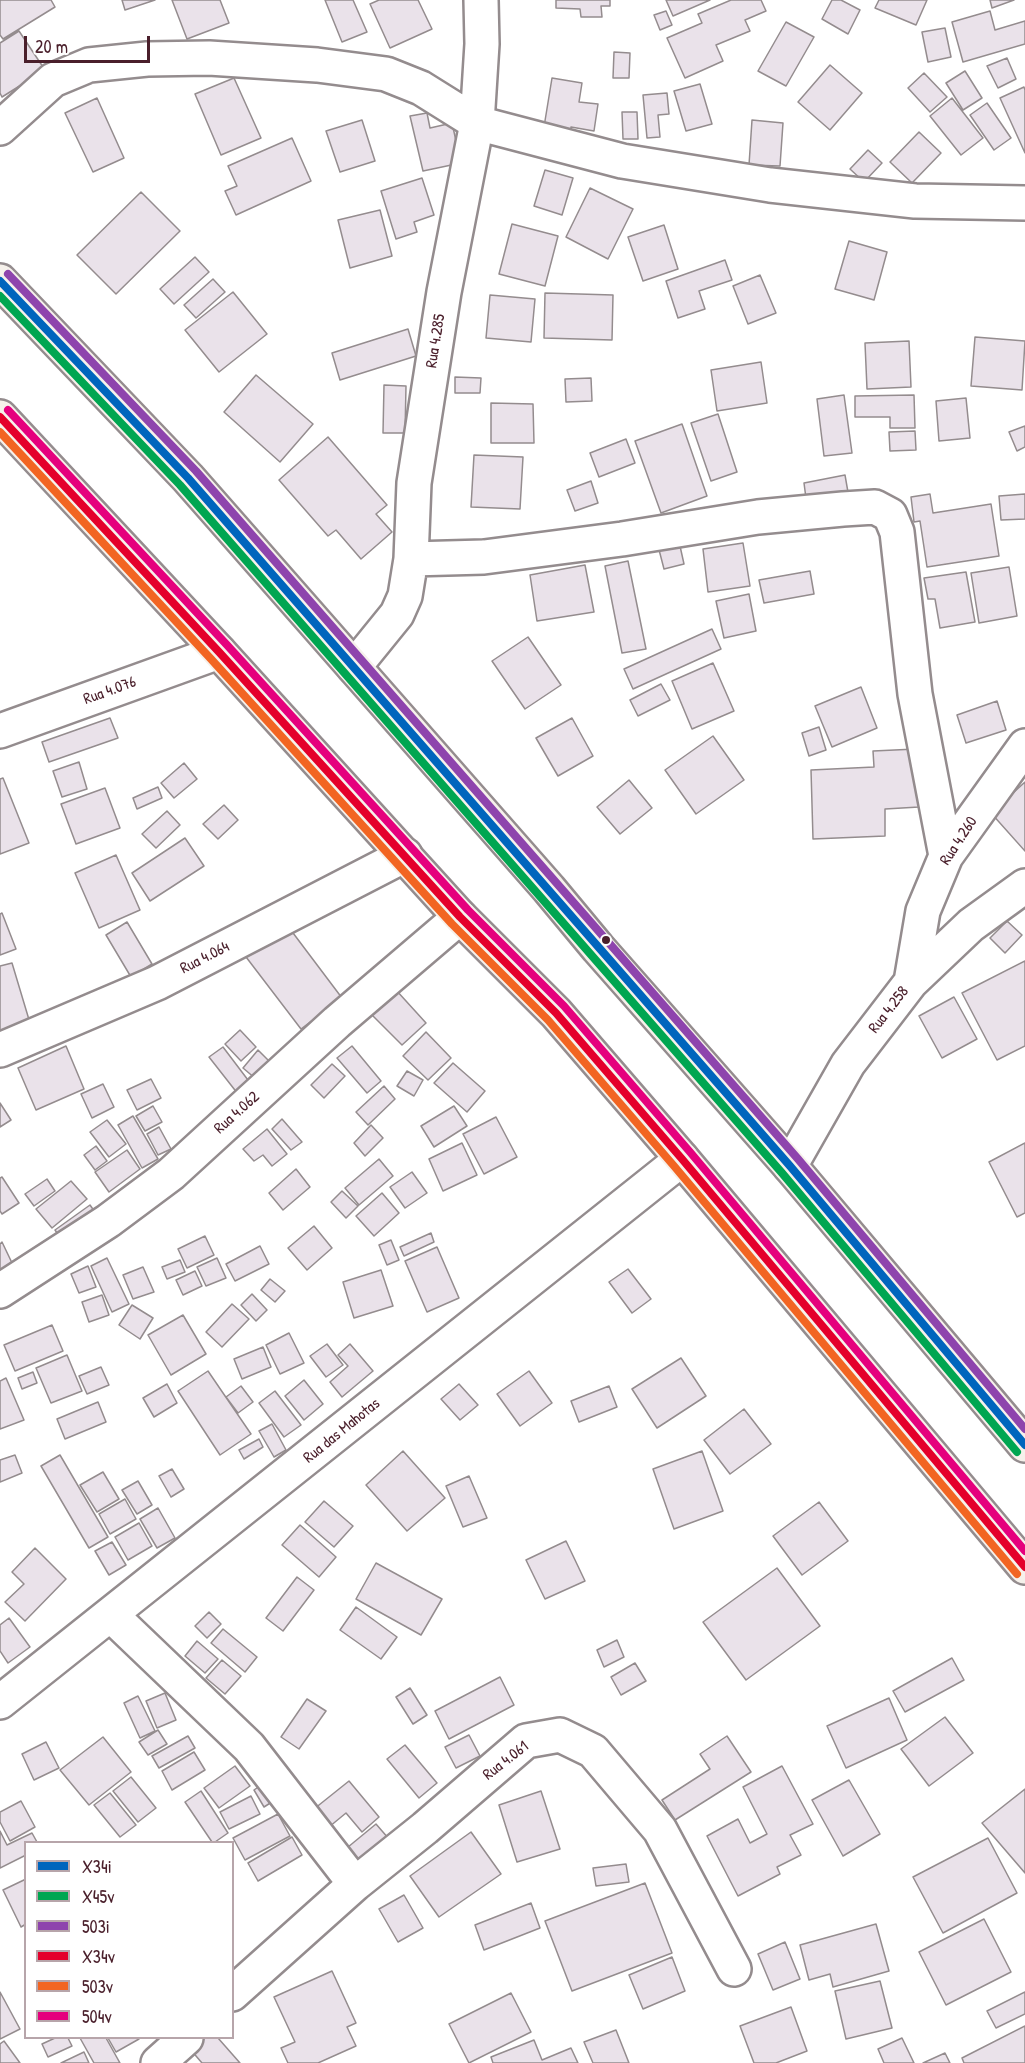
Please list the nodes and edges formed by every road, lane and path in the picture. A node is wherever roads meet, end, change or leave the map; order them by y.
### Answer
1 (481, 0) edge
2 (477, 123) junction
3 (0, 128) edge
4 (1025, 203) edge
5 (0, 281) edge
6 (0, 417) edge
7 (411, 559) junction
8 (219, 652) junction
9 (354, 667) junction
10 (0, 730) edge
11 (1025, 746) edge
12 (405, 855) junction
13 (946, 856) junction
14 (1025, 886) edge
15 (460, 916) junction
16 (911, 982) junction
17 (0, 1050) edge
18 (682, 1159) junction
19 (790, 1166) junction
20 (0, 1291) edge
21 (1025, 1445) edge
22 (1025, 1567) edge
23 (111, 1615) junction
24 (0, 1702) edge
25 (354, 1884) junction
26 (734, 1969) dead end
27 (234, 1992) edge
28 (184, 2039) edge
29 (158, 2063) edge

1 - 2 street, Rua 4.285
2 - 3 street
2 - 4 street
2 - 7 street, Rua 4.285
5 - 9 main road
6 - 8 main road
7 - 9 street, Rua 4.285
7 - 13 street
8 - 10 street, Rua 4.076
8 - 12 main road
9 - 19 main road
11 - 13 street, Rua 4.260
12 - 15 main road
12 - 17 street, Rua 4.064
13 - 16 street, Rua 4.260
14 - 16 street, Rua 4.258
15 - 18 main road
15 - 20 street, Rua 4.062
16 - 19 street, Rua 4.258
18 - 22 main road
18 - 23 street, Rua das Mahotas
19 - 21 main road
23 - 24 street, Rua das Mahotas
23 - 25 street
25 - 26 street, Rua 4.061
25 - 27 street, Rua 4.061
28 - 29 street

